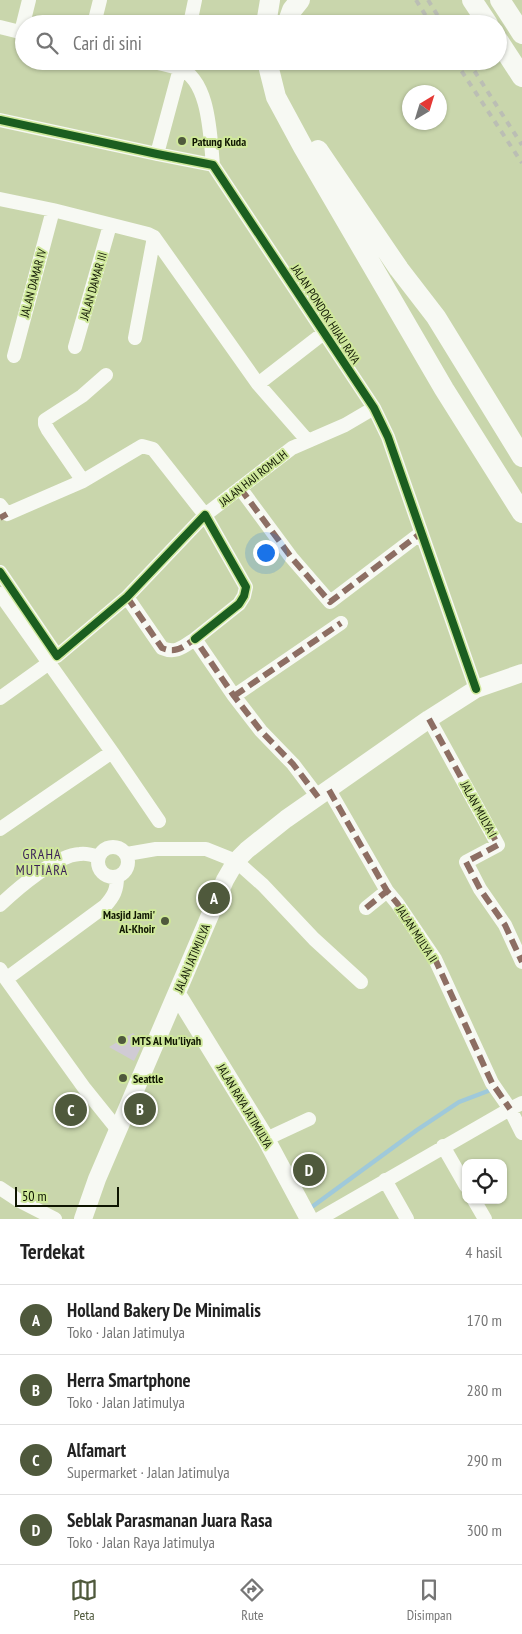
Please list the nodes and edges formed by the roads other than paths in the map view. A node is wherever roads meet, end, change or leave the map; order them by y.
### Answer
1 (30, 0) edge
2 (100, 0) edge
3 (195, 0) edge
4 (270, 0) edge
5 (300, 0) edge
6 (500, 0) edge
7 (26, 15) edge
8 (96, 15) edge
9 (192, 15) edge
10 (268, 15) edge
11 (290, 15) edge
12 (0, 27) edge
13 (15, 30) edge
14 (522, 34) edge
15 (507, 54) edge
16 (180, 70) edge
17 (186, 70) edge
18 (269, 70) edge
19 (283, 70) edge
20 (522, 77) edge
21 (0, 120) edge
22 (157, 154) junction
23 (213, 165) junction
24 (0, 199) edge
25 (53, 210) junction
26 (110, 225) junction
27 (154, 237) junction
28 (325, 332) junction
29 (135, 338) dead end
30 (76, 347) dead end
31 (14, 356) dead end
32 (106, 375) dead end
33 (258, 384) junction
34 (374, 408) junction
35 (307, 440) junction
36 (522, 457) edge
37 (84, 480) junction
38 (240, 488) junction
39 (2, 512) edge
40 (522, 513) edge
41 (205, 515) junction
42 (421, 533) junction
43 (0, 572) edge
44 (0, 594) edge
45 (127, 597) junction
46 (341, 623) dead end
47 (195, 639) junction
48 (49, 663) junction
49 (522, 673) edge
50 (476, 689) junction
51 (234, 696) junction
52 (0, 698) edge
53 (429, 720) junction
54 (112, 752) junction
55 (323, 793) junction
56 (159, 821) dead end
57 (0, 829) edge
58 (126, 854) junction
59 (99, 857) junction
60 (236, 862) junction
61 (117, 877) junction
62 (387, 891) junction
63 (0, 905) edge
64 (366, 908) dead end
65 (522, 962) edge
66 (3, 974) edge
67 (361, 982) dead end
68 (177, 994) junction
69 (516, 1106) edge
70 (309, 1119) dead end
71 (118, 1130) junction
72 (522, 1133) edge
73 (266, 1139) junction
74 (443, 1146) junction
75 (462, 1179) edge
76 (385, 1180) junction
77 (0, 1188) edge
78 (476, 1204) edge
79 (307, 1214) edge
80 (55, 1219) edge
81 (83, 1219) edge
82 (319, 1219) edge
83 (407, 1219) edge
84 (485, 1219) edge

1 - 7 street
2 - 8 street
3 - 9 street
4 - 10 highway
5 - 11 highway
6 - 14 highway
12 - 13 street
15 - 20 highway
16 - 22 street
17 - 23 street
18 - 40 highway
19 - 36 highway
21 - 22 street
22 - 23 street
23 - 28 street, JALAN PONDOK HIJAU RAYA
24 - 25 street
25 - 26 street
25 - 31 street, JALAN DAMAR IV
26 - 27 street
26 - 30 street, JALAN DAMAR III
27 - 29 street
27 - 33 street
28 - 33 street
28 - 34 street, JALAN PONDOK HIJAU RAYA
32 - 37 street
33 - 35 street
34 - 35 street, JALAN HAJI ROMLIH
34 - 42 street, JALAN PONDOK HIJAU RAYA
35 - 38 street, JALAN HAJI ROMLIH
37 - 39 street
37 - 41 street
38 - 41 street, JALAN HAJI ROMLIH
38 - 42 street
41 - 45 street, JALAN HAJI ROMLIH
41 - 47 street
42 - 50 street, JALAN PONDOK HIJAU RAYA
43 - 45 street, JALAN HAJI ROMLIH
44 - 48 street
45 - 47 street
46 - 51 street
47 - 51 street, JALAN MULYA II
48 - 52 street
48 - 54 street
49 - 50 main road, JALAN JATIMULYA
50 - 53 main road, JALAN JATIMULYA
51 - 55 street, JALAN MULYA II
53 - 55 main road, JALAN JATIMULYA
53 - 65 street, JALAN MULYA I
54 - 56 street
54 - 57 street
55 - 60 main road, JALAN JATIMULYA
55 - 62 street, JALAN MULYA II
58 - 59 street
58 - 60 street
58 - 61 street
59 - 61 street
59 - 63 street
60 - 67 street
60 - 68 main road, JALAN JATIMULYA
61 - 66 street
62 - 64 street
62 - 69 street, JALAN MULYA II
66 - 71 street
68 - 71 main road, JALAN JATIMULYA
68 - 73 main road, JALAN RAYA JATIMULYA
69 - 72 street, JALAN MULYA II
69 - 74 street
70 - 73 street
71 - 81 main road, JALAN JATIMULYA
73 - 79 main road, JALAN RAYA JATIMULYA
74 - 75 street
74 - 76 street
76 - 82 street
76 - 83 street
77 - 80 street
78 - 84 street

